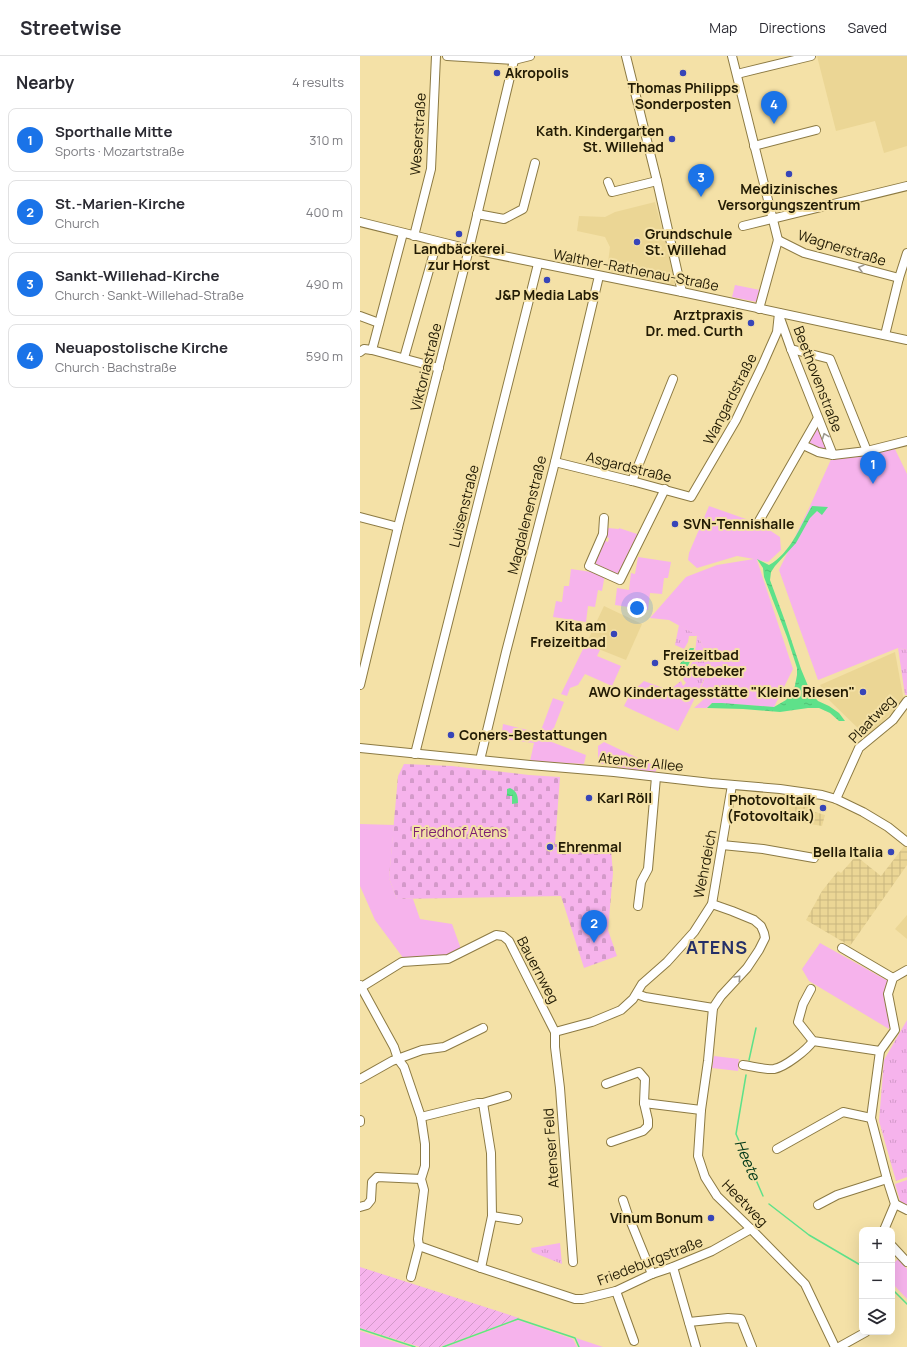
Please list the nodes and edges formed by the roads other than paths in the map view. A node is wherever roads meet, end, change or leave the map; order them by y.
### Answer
1 (436, 56) edge
2 (447, 56) edge
3 (530, 56) edge
4 (626, 56) edge
5 (732, 56) edge
6 (811, 56) edge
7 (515, 58) edge
8 (737, 74) junction
9 (816, 130) dead end
10 (754, 146) junction
11 (535, 163) dead end
12 (657, 181) junction
13 (608, 182) dead end
14 (907, 187) edge
15 (477, 214) junction
16 (772, 219) junction
17 (360, 222) edge
18 (743, 226) dead end
19 (403, 234) junction
20 (414, 236) junction
21 (778, 240) junction
22 (437, 242) junction
23 (469, 249) junction
24 (907, 253) edge
25 (538, 264) junction
26 (599, 276) junction
27 (899, 278) junction
28 (682, 292) junction
29 (759, 309) junction
30 (779, 313) junction
31 (360, 316) edge
32 (379, 323) junction
33 (885, 335) junction
34 (907, 340) edge
35 (372, 350) junction
36 (791, 350) junction
37 (360, 352) edge
38 (404, 358) junction
39 (439, 368) junction
40 (673, 379) dead end
41 (818, 418) junction
42 (907, 441) edge
43 (803, 445) junction
44 (867, 451) junction
45 (833, 455) junction
46 (554, 462) junction
47 (632, 481) junction
48 (665, 489) junction
49 (695, 492) joint
50 (360, 517) edge
51 (604, 518) dead end
52 (759, 521) dead end
53 (398, 526) junction
54 (360, 685) edge
55 (907, 701) edge
56 (360, 748) edge
57 (415, 754) junction
58 (480, 760) junction
59 (656, 777) junction
60 (732, 785) junction
61 (836, 799) junction
62 (907, 842) edge
63 (722, 845) junction
64 (814, 858) dead end
65 (712, 904) junction
66 (638, 906) dead end
67 (842, 948) dead end
68 (907, 970) edge
69 (893, 978) junction
70 (361, 987) edge
71 (811, 989) dead end
72 (637, 994) junction
73 (713, 1008) junction
74 (483, 1028) dead end
75 (556, 1032) junction
76 (813, 1041) junction
77 (880, 1051) junction
78 (398, 1060) junction
79 (743, 1065) dead end
80 (360, 1079) edge
81 (606, 1084) dead end
82 (507, 1096) dead end
83 (483, 1103) junction
84 (644, 1103) junction
85 (701, 1110) junction
86 (421, 1117) junction
87 (872, 1118) junction
88 (611, 1142) dead end
89 (778, 1149) dead end
90 (887, 1179) junction
91 (421, 1180) junction
92 (623, 1200) dead end
93 (895, 1204) junction
94 (818, 1205) dead end
95 (360, 1207) edge
96 (907, 1210) edge
97 (492, 1216) junction
98 (518, 1220) dead end
99 (885, 1227) edge
100 (751, 1229) junction
101 (419, 1246) junction
102 (895, 1249) edge
103 (573, 1262) dead end
104 (907, 1262) edge
105 (673, 1267) junction
106 (481, 1268) junction
107 (652, 1274) junction
108 (411, 1277) dead end
109 (616, 1291) junction
110 (689, 1322) junction
111 (861, 1335) edge
112 (634, 1341) dead end
113 (696, 1347) edge
114 (752, 1347) edge
115 (835, 1347) edge
116 (839, 1347) edge

1 - 20 street, Weserstraße
2 - 7 street
3 - 7 street
4 - 12 street
5 - 8 street
6 - 8 street
7 - 15 street, Viktoriastraße
8 - 10 street
9 - 10 street
10 - 16 street
11 - 15 street
12 - 13 street
12 - 28 street
14 - 16 street
15 - 23 street, Viktoriastraße
16 - 18 street
16 - 21 street
17 - 19 street, Walther-Rathenau-Straße
19 - 20 street, Walther-Rathenau-Straße
19 - 32 street
20 - 22 street, Walther-Rathenau-Straße
27 -> 21 street, Wagnerstraße
21 - 29 street
22 - 23 street, Walther-Rathenau-Straße
22 - 38 street
23 - 25 street, Walther-Rathenau-Straße
23 - 39 street, Viktoriastraße
24 - 27 street
25 - 26 street, Walther-Rathenau-Straße
25 - 57 street, Luisenstraße
26 - 28 street, Walther-Rathenau-Straße
26 - 46 street, Magdalenenstraße
27 - 33 street
28 - 29 street, Walther-Rathenau-Straße
29 - 30 street, Walther-Rathenau-Straße
30 - 33 street, Walther-Rathenau-Straße
30 - 36 street, Beethovenstraße
30 - 49 street, Wangardstraße
31 - 32 street
32 - 35 street
33 - 34 street, Walther-Rathenau-Straße
35 - 37 street
35 - 38 street
36 - 41 street, Beethovenstraße
36 - 44 street
38 - 39 street
39 - 53 street, Viktoriastraße
40 - 47 street
41 - 43 street
45 -> 41 street, Beethovenstraße
42 - 44 street
43 - 45 street
43 - 52 street
44 - 45 street
46 - 47 street, Asgardstraße
46 - 58 street, Magdalenenstraße
47 - 48 street, Asgardstraße
48 - 49 street, Asgardstraße
48 - 51 street
50 - 53 street
53 - 54 street, Viktoriastraße
55 - 61 street, Plaatweg
56 - 57 street, Atenser Allee
57 - 58 street, Atenser Allee
58 - 59 street, Atenser Allee
59 - 60 street, Atenser Allee
59 - 66 street
60 - 61 street, Atenser Allee
60 - 63 street, Wehrdeich
61 - 62 street, Atenser Allee
63 - 64 street
63 - 65 street, Wehrdeich
65 - 72 street, Wehrdeich
73 -> 65 street
67 - 69 street
68 - 69 street
69 - 77 street
70 - 75 street, Bauernweg
70 - 78 street
71 - 76 street
72 - 73 street
72 - 75 street
73 - 85 street, Heetweg
74 - 78 street
75 - 103 street, Atenser Feld
76 - 77 street
76 - 79 street
77 - 87 street
78 - 80 street
78 - 86 street
81 - 84 street
82 - 83 street
83 - 86 street
83 - 97 street
84 - 85 street
84 - 88 street
85 - 100 street, Heetweg
86 - 91 street
87 - 89 street
87 - 90 street
90 - 93 street
90 - 94 street
91 - 95 street
91 - 101 street
92 - 107 street
93 - 96 street
93 - 99 street
97 - 98 street
97 - 106 street
100 - 105 street, Friedeburgstraße
100 - 115 street, Heetweg
101 - 106 street, Friedeburgstraße
101 - 108 street
102 - 104 street
105 - 107 street, Friedeburgstraße
105 - 110 street
106 - 109 street, Friedeburgstraße
107 - 109 street, Friedeburgstraße
109 - 112 street
110 - 113 street
110 - 114 street
111 - 116 street

